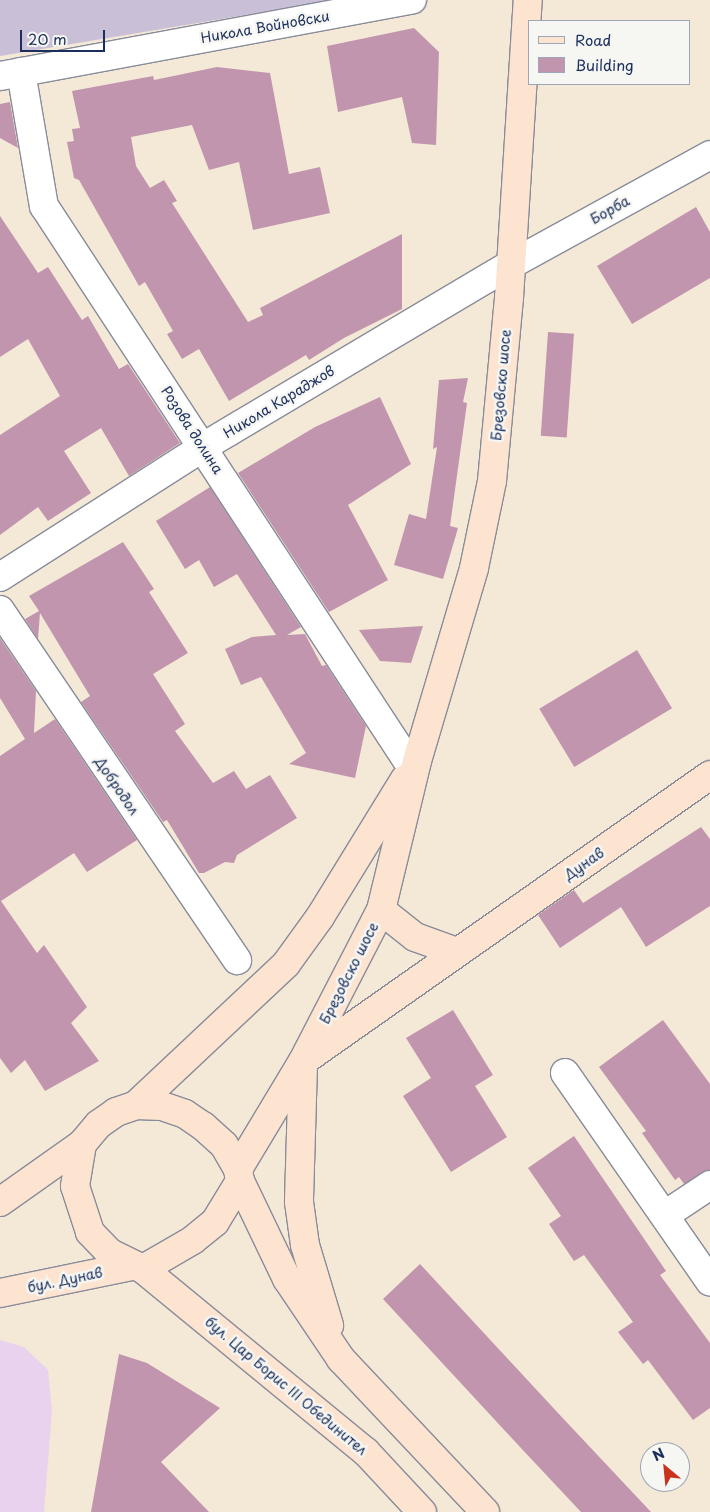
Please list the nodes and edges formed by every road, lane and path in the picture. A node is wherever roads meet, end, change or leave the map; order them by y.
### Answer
1 (412, 0) edge
2 (528, 0) edge
3 (11, 74) edge
4 (710, 155) edge
5 (510, 265) junction
6 (203, 447) junction
7 (0, 577) edge
8 (0, 610) edge
9 (414, 765) junction
10 (710, 775) edge
11 (381, 910) junction
12 (457, 952) junction
13 (236, 960) dead end
14 (303, 1061) junction
15 (565, 1073) dead end
16 (136, 1105) junction
17 (82, 1144) junction
18 (239, 1175) junction
19 (710, 1184) edge
20 (0, 1202) edge
21 (665, 1215) junction
22 (137, 1267) junction
23 (710, 1282) edge
24 (0, 1293) edge
25 (341, 1359) junction
26 (422, 1512) edge
27 (485, 1512) edge

1 - 3 street, Никола Войновски
2 - 5 main road, Брезовско шосе
3 - 6 street, Розова долина
4 - 5 street, Борба
5 - 6 street, Никола Караджов
5 - 9 main road, Брезовско шосе
6 - 7 street, Никола Караджов
6 - 9 street, Розова долина
8 - 13 street, Добродол
9 - 11 main road, Брезовско шосе
9 - 16 main road, Брезовско шосе
10 - 12 main road, Дунав
11 - 12 main road
11 - 14 main road, Брезовско шосе
12 - 14 main road, Дунав
14 - 18 main road, Брезовско шосе
14 - 25 main road
15 - 21 street
16 - 17 main road
16 - 18 main road
17 - 20 main road
17 - 22 main road
18 - 22 main road
18 - 25 main road
19 - 21 street
21 - 23 street
22 - 24 main road, бул. Дунав
22 - 26 main road, бул. Цар Борис III Обединител
25 - 27 main road

